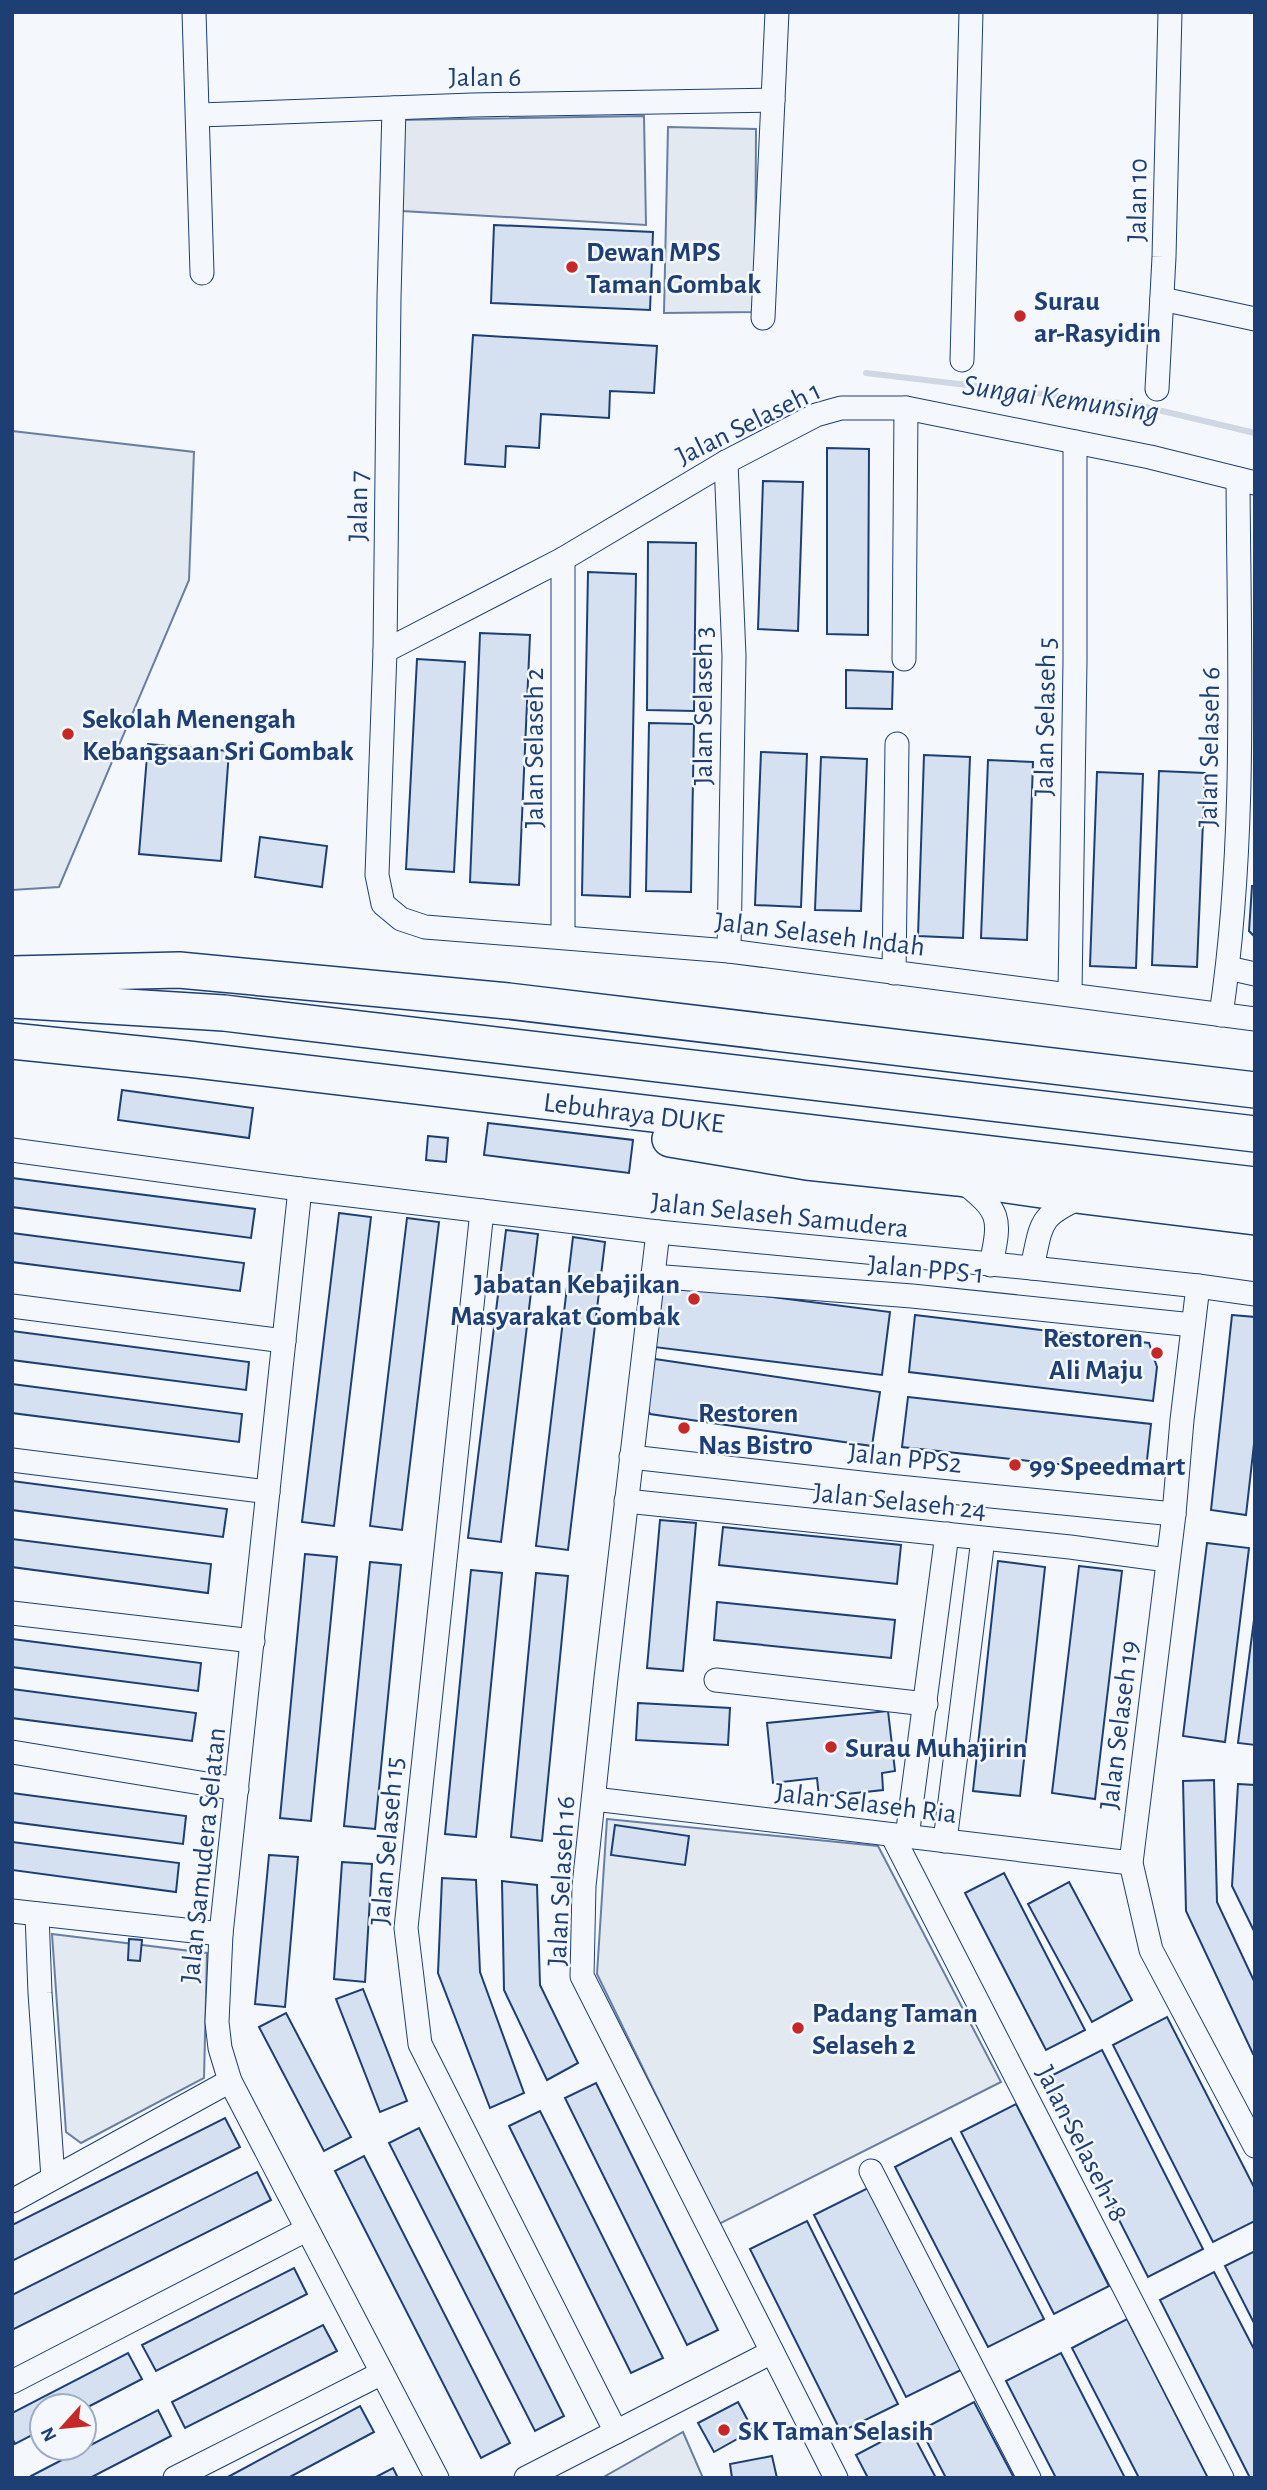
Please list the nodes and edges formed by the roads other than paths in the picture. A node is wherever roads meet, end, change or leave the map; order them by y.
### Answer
1 (194, 12) edge
2 (777, 12) edge
3 (971, 12) edge
4 (1170, 12) edge
5 (773, 100) junction
6 (394, 108) junction
7 (199, 115) junction
8 (202, 273) dead end
9 (1162, 299) junction
10 (763, 318) dead end
11 (1255, 319) edge
12 (961, 360) dead end
13 (1157, 389) dead end
14 (906, 408) junction
15 (1075, 442) junction
16 (726, 462) junction
17 (1247, 481) edge
18 (563, 559) junction
19 (386, 651) junction
20 (904, 659) dead end
21 (897, 744) dead end
22 (1247, 792) edge
23 (383, 904) joint
24 (563, 937) junction
25 (729, 951) junction
26 (1228, 968) junction
27 (894, 973) junction
28 (12, 974) edge
29 (1255, 974) edge
30 (1070, 993) junction
31 (12, 1000) edge
32 (1221, 1015) junction
33 (1255, 1019) edge
34 (12, 1041) edge
35 (399, 1085) junction
36 (1255, 1090) edge
37 (1255, 1134) edge
38 (12, 1150) edge
39 (958, 1178) junction
40 (1255, 1185) edge
41 (300, 1189) junction
42 (1084, 1196) junction
43 (482, 1211) junction
44 (1255, 1217) edge
45 (658, 1232) junction
46 (990, 1265) junction
47 (1032, 1268) junction
48 (652, 1276) junction
49 (1198, 1286) junction
50 (1255, 1294) edge
51 (12, 1306) edge
52 (1193, 1325) junction
53 (284, 1341) junction
54 (631, 1457) junction
55 (12, 1460) edge
56 (268, 1492) junction
57 (626, 1501) junction
58 (1174, 1514) junction
59 (947, 1534) junction
60 (983, 1539) junction
61 (1167, 1560) junction
62 (12, 1613) edge
63 (253, 1641) junction
64 (716, 1680) dead end
65 (926, 1704) junction
66 (12, 1752) edge
67 (237, 1789) junction
68 (594, 1799) junction
69 (900, 1836) junction
70 (945, 1841) junction
71 (1131, 1863) junction
72 (12, 1911) edge
73 (37, 1914) junction
74 (221, 1934) junction
75 (230, 2081) junction
76 (1255, 2146) edge
77 (871, 2171) dead end
78 (54, 2178) junction
79 (12, 2200) edge
80 (306, 2230) junction
81 (772, 2352) junction
82 (382, 2373) junction
83 (12, 2382) edge
84 (616, 2432) junction
85 (175, 2478) edge
86 (437, 2478) edge
87 (526, 2478) edge
88 (836, 2478) edge
89 (1029, 2478) edge
90 (1222, 2478) edge

1 - 7 street
2 - 5 street
3 - 12 street
4 - 9 street, Jalan 10
5 - 6 street, Jalan 6
5 - 10 street
6 - 7 street, Jalan 6
6 - 19 street, Jalan 7
7 - 8 street
9 - 11 street
9 - 13 street, Jalan 10
14 - 15 street, Jalan Selaseh 1
14 - 16 street, Jalan Selaseh 1
14 - 20 street
15 - 17 street, Jalan Selaseh 1
15 - 30 street, Jalan Selaseh 5
16 - 18 street, Jalan Selaseh 1
16 - 25 street, Jalan Selaseh 3
17 - 22 street, Jalan Selaseh 6
18 - 19 street, Jalan Selaseh 1
18 - 24 street, Jalan Selaseh 2
19 - 23 street, Jalan 7
21 - 27 street
22 - 26 street, Jalan Selaseh 6
23 - 24 street, Jalan Selaseh Indah
24 - 25 street, Jalan Selaseh Indah
25 - 27 street, Jalan Selaseh Indah
26 - 29 street
26 - 32 street, Jalan Selaseh 6
27 - 30 street, Jalan Selaseh Indah
28 - 36 highway
30 - 32 street, Jalan Selaseh Indah
31 - 37 highway, Lebuhraya DUKE
32 - 33 street, Jalan Selaseh Indah
34 - 35 highway, Lebuhraya DUKE
35 - 39 highway
35 - 40 highway, Lebuhraya DUKE
38 - 41 street, Jalan Selaseh Samudera
39 - 42 highway
39 - 46 street
41 - 43 street, Jalan Selaseh Samudera
41 - 53 street, Jalan Samudera Selatan
42 - 44 highway
42 - 47 street
43 - 45 street, Jalan Selaseh Samudera
43 - 84 street, Jalan Selaseh 15
45 - 46 street, Jalan Selaseh Samudera
45 - 48 street, Jalan Selaseh 16
46 - 47 street, Jalan Selaseh Samudera
47 - 49 street, Jalan Selaseh Samudera
48 - 52 street, Jalan PPS 1
48 - 54 street, Jalan Selaseh 16
49 - 50 street, Jalan Selaseh Samudera
49 - 52 street, Jalan Selaseh 19
51 - 53 street
52 - 58 street, Jalan Selaseh 19
53 - 56 street, Jalan Samudera Selatan
54 - 57 street, Jalan Selaseh 16
54 - 58 street, Jalan PPS2
55 - 56 street
56 - 63 street, Jalan Samudera Selatan
57 - 59 street, Jalan Selaseh 24
57 - 68 street, Jalan Selaseh 16
58 - 61 street, Jalan Selaseh 19
59 - 60 street, Jalan Selaseh 24
59 - 65 street
60 - 61 street, Jalan Selaseh 24
60 - 70 street
61 - 71 street, Jalan Selaseh 19
62 - 63 street
63 - 67 street, Jalan Samudera Selatan
64 - 65 street
65 - 69 street
66 - 67 street
67 - 74 street, Jalan Samudera Selatan
68 - 69 street, Jalan Selaseh Ria
68 - 81 street, Jalan Selaseh 16
69 - 70 street, Jalan Selaseh Ria
69 - 90 street, Jalan Selaseh 18
70 - 71 street, Jalan Selaseh Ria
71 - 76 street, Jalan Selaseh 19
72 - 73 street
73 - 74 street
73 - 78 street
74 - 75 street, Jalan Samudera Selatan
75 - 78 street
75 - 80 street, Jalan Samudera Selatan
77 - 89 street
78 - 79 street
80 - 82 street, Jalan Samudera Selatan
80 - 83 street
81 - 84 street
81 - 88 street, Jalan Selaseh 16
82 - 85 street
82 - 86 street, Jalan Samudera Selatan
84 - 87 street

